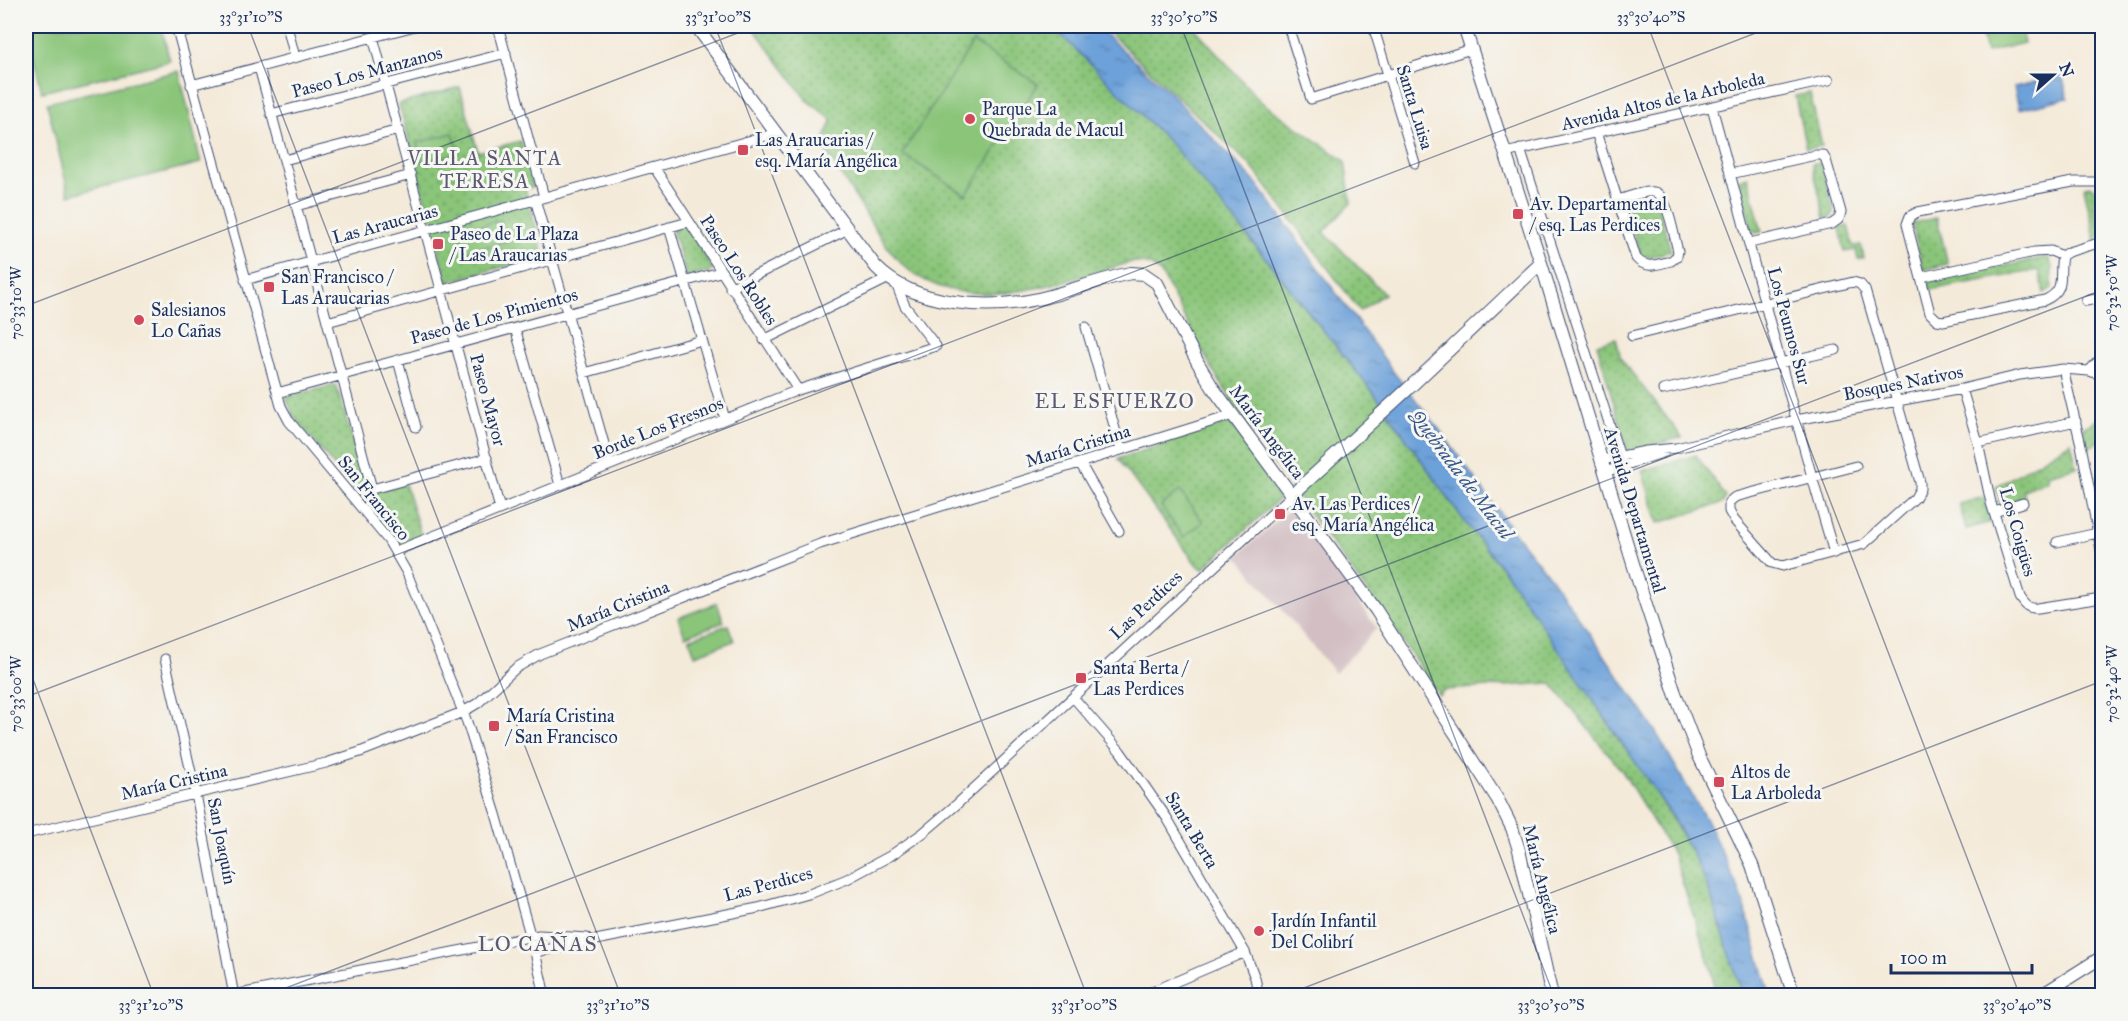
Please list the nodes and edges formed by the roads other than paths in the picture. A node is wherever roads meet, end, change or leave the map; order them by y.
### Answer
1 (212, 26) edge
2 (287, 26) edge
3 (415, 26) edge
4 (498, 26) edge
5 (696, 26) edge
6 (1288, 26) edge
7 (1373, 26) edge
8 (1464, 26) edge
9 (399, 27) edge
10 (177, 30) edge
11 (373, 36) junction
12 (1471, 49) junction
13 (506, 53) junction
14 (295, 57) junction
15 (259, 67) junction
16 (1389, 74) junction
17 (1829, 80) dead end
18 (386, 84) junction
19 (191, 85) junction
20 (1712, 107) junction
21 (271, 114) junction
22 (399, 130) junction
23 (1596, 132) junction
24 (777, 133) junction
25 (1520, 149) junction
26 (1505, 153) junction
27 (284, 160) junction
28 (1415, 164) dead end
29 (654, 167) junction
30 (1730, 174) junction
31 (411, 175) junction
32 (2103, 182) edge
33 (539, 198) junction
34 (1617, 200) junction
35 (296, 206) junction
36 (688, 222) junction
37 (669, 227) junction
38 (849, 229) junction
39 (426, 230) junction
40 (2103, 242) edge
41 (1750, 243) junction
42 (2062, 256) junction
43 (552, 259) junction
44 (311, 261) junction
45 (1540, 263) junction
46 (720, 272) junction
47 (1921, 277) junction
48 (245, 280) junction
49 (685, 281) junction
50 (892, 282) junction
51 (730, 288) junction
52 (442, 290) junction
53 (2103, 298) edge
54 (2086, 301) dead end
55 (1765, 303) junction
56 (567, 314) junction
57 (327, 322) junction
58 (1086, 327) dead end
59 (515, 328) junction
60 (1632, 336) dead end
61 (702, 340) junction
62 (764, 340) junction
63 (456, 344) junction
64 (1836, 350) dead end
65 (2103, 357) edge
66 (398, 360) junction
67 (1782, 364) junction
68 (2063, 369) junction
69 (2089, 371) junction
70 (584, 373) junction
71 (341, 375) junction
72 (2103, 375) edge
73 (1962, 389) junction
74 (798, 390) junction
75 (1663, 390) dead end
76 (278, 393) junction
77 (1898, 401) junction
78 (1233, 415) junction
79 (725, 419) junction
80 (1796, 420) junction
81 (2076, 421) junction
82 (416, 427) dead end
83 (1978, 443) junction
84 (1676, 448) junction
85 (1120, 450) junction
86 (1620, 456) junction
87 (487, 458) junction
88 (1080, 463) junction
89 (610, 465) junction
90 (1604, 466) junction
91 (1623, 466) junction
92 (1856, 466) dead end
93 (1812, 477) junction
94 (560, 485) junction
95 (1292, 495) junction
96 (2023, 503) dead end
97 (501, 509) junction
98 (1994, 512) junction
99 (1119, 531) dead end
100 (2100, 533) edge
101 (2057, 542) dead end
102 (396, 551) junction
103 (1834, 553) junction
104 (2103, 555) edge
105 (2103, 595) edge
106 (165, 659) dead end
107 (1072, 697) junction
108 (463, 712) junction
109 (196, 794) junction
110 (26, 834) edge
111 (531, 937) junction
112 (597, 939) junction
113 (535, 952) junction
114 (1245, 952) junction
115 (2103, 957) edge
116 (233, 995) edge
117 (545, 996) edge
118 (1142, 996) edge
119 (1260, 996) edge
120 (1552, 996) edge
121 (1794, 996) edge
122 (2040, 996) edge

1 - 10 street
2 - 14 street
3 - 9 street
4 - 13 street
5 - 24 street
6 - 16 street
7 - 16 street, Santa Luisa
8 - 12 street, Avenida Departamental
9 - 11 street
10 - 19 street, San Francisco
11 - 14 street
11 - 18 street, Paseo Mayor
12 - 16 street
12 - 26 street, Avenida Departamental
13 - 18 street, Paseo Los Manzanos
13 - 33 street
14 - 15 street
15 - 19 street
15 - 21 street
16 - 28 street, Santa Luisa
17 - 20 street, Avenida Altos de la Arboleda
18 - 21 street, Paseo Los Manzanos
18 - 22 street, Paseo Mayor
19 - 48 street, San Francisco
20 - 23 street, Avenida Altos de la Arboleda
20 - 30 street, Los Peumos Sur
21 - 27 street
22 - 27 street
22 - 31 street, Paseo Mayor
23 - 25 street, Avenida Altos de la Arboleda
23 - 34 street
24 - 29 street, Las Araucarias
24 - 38 street
25 - 26 street, Avenida Altos de la Arboleda
25 - 86 street, Avenida Departamental
26 - 45 street, Avenida Departamental
27 - 35 street
29 - 33 street, Las Araucarias
29 - 36 street, Paseo Los Robles
30 - 41 street, Los Peumos Sur
30 - 41 street
31 - 35 street
31 - 39 street, Paseo Mayor
32 - 47 street
33 - 39 street, Las Araucarias
33 - 43 street
34 - 34 street
35 - 44 street
36 - 37 street
36 - 46 street, Paseo Los Robles
37 - 43 street
37 - 49 street
38 - 50 street
38 - 51 street
39 - 44 street, Las Araucarias
39 - 52 street, Paseo Mayor
40 - 42 street
41 - 55 street, Los Peumos Sur
42 - 47 street
42 - 47 street
43 - 52 street
43 - 56 street
44 - 48 street, Las Araucarias
44 - 57 street
45 - 90 street, Avenida Departamental
45 - 95 street, Las Perdices
46 - 49 street, Paseo de Los Pimientos
46 - 51 street, Paseo Los Robles
48 - 76 street, San Francisco
49 - 56 street, Paseo de Los Pimientos
49 - 61 street
50 - 62 street
50 - 74 street, Borde Los Fresnos
50 - 78 street, María Angélica
51 - 62 street, Paseo Los Robles
52 - 57 street
52 - 63 street, Paseo Mayor
53 - 54 street
55 - 60 street
55 - 67 street, Los Peumos Sur
55 - 77 street
56 - 59 street, Paseo de Los Pimientos
56 - 70 street
57 - 71 street
58 - 85 street
59 - 63 street, Paseo de Los Pimientos
59 - 94 street
61 - 70 street
61 - 79 street
62 - 74 street, Paseo Los Robles
63 - 66 street, Paseo de Los Pimientos
63 - 87 street, Paseo Mayor
64 - 67 street
65 - 69 street
66 - 71 street, Paseo de Los Pimientos
66 - 82 street
67 - 75 street
67 - 80 street, Los Peumos Sur
68 - 69 street, Bosques Nativos
68 - 73 street, Bosques Nativos
68 - 81 street
69 - 72 street, Bosques Nativos
70 - 89 street
71 - 76 street, Paseo de Los Pimientos
71 - 87 street
73 - 77 street, Bosques Nativos
73 - 83 street, Los Coigües
74 - 79 street, Borde Los Fresnos
76 - 102 street, San Francisco
77 - 80 street, Bosques Nativos
77 - 103 street
78 - 85 street, María Cristina
78 - 95 street, María Angélica
79 - 89 street, Borde Los Fresnos
80 - 84 street, Bosques Nativos
80 - 93 street, Los Peumos Sur
81 - 83 street
81 - 100 street
83 - 98 street, Los Coigües
84 - 86 street, Bosques Nativos
84 - 91 street, Bosques Nativos
85 - 88 street, María Cristina
86 - 90 street, Bosques Nativos
86 - 91 street, Avenida Departamental
87 - 97 street, Paseo Mayor
88 - 99 street
88 - 108 street, María Cristina
89 - 94 street, Borde Los Fresnos
90 - 91 street, Bosques Nativos
90 - 121 street, Avenida Departamental
92 - 93 street
93 - 103 street, Los Peumos Sur
93 - 103 street
94 - 97 street, Borde Los Fresnos
95 - 107 street, Las Perdices
95 - 120 street, María Angélica
96 - 98 street
97 - 102 street, Borde Los Fresnos
98 - 105 street, Los Coigües
100 - 101 street
100 - 104 street
102 - 108 street, San Francisco
106 - 109 street, San Joaquín
107 - 112 street, Las Perdices
107 - 114 street, Santa Berta
108 - 109 street, María Cristina
108 - 111 street, San Francisco
109 - 110 street, María Cristina
109 - 116 street, San Joaquín
111 - 112 street, Las Perdices
111 - 113 street, San Francisco
111 - 116 street, Las Perdices
112 - 113 street, Las Perdices
113 - 117 street, San Francisco
114 - 118 street
114 - 119 street, Santa Berta
115 - 122 street

